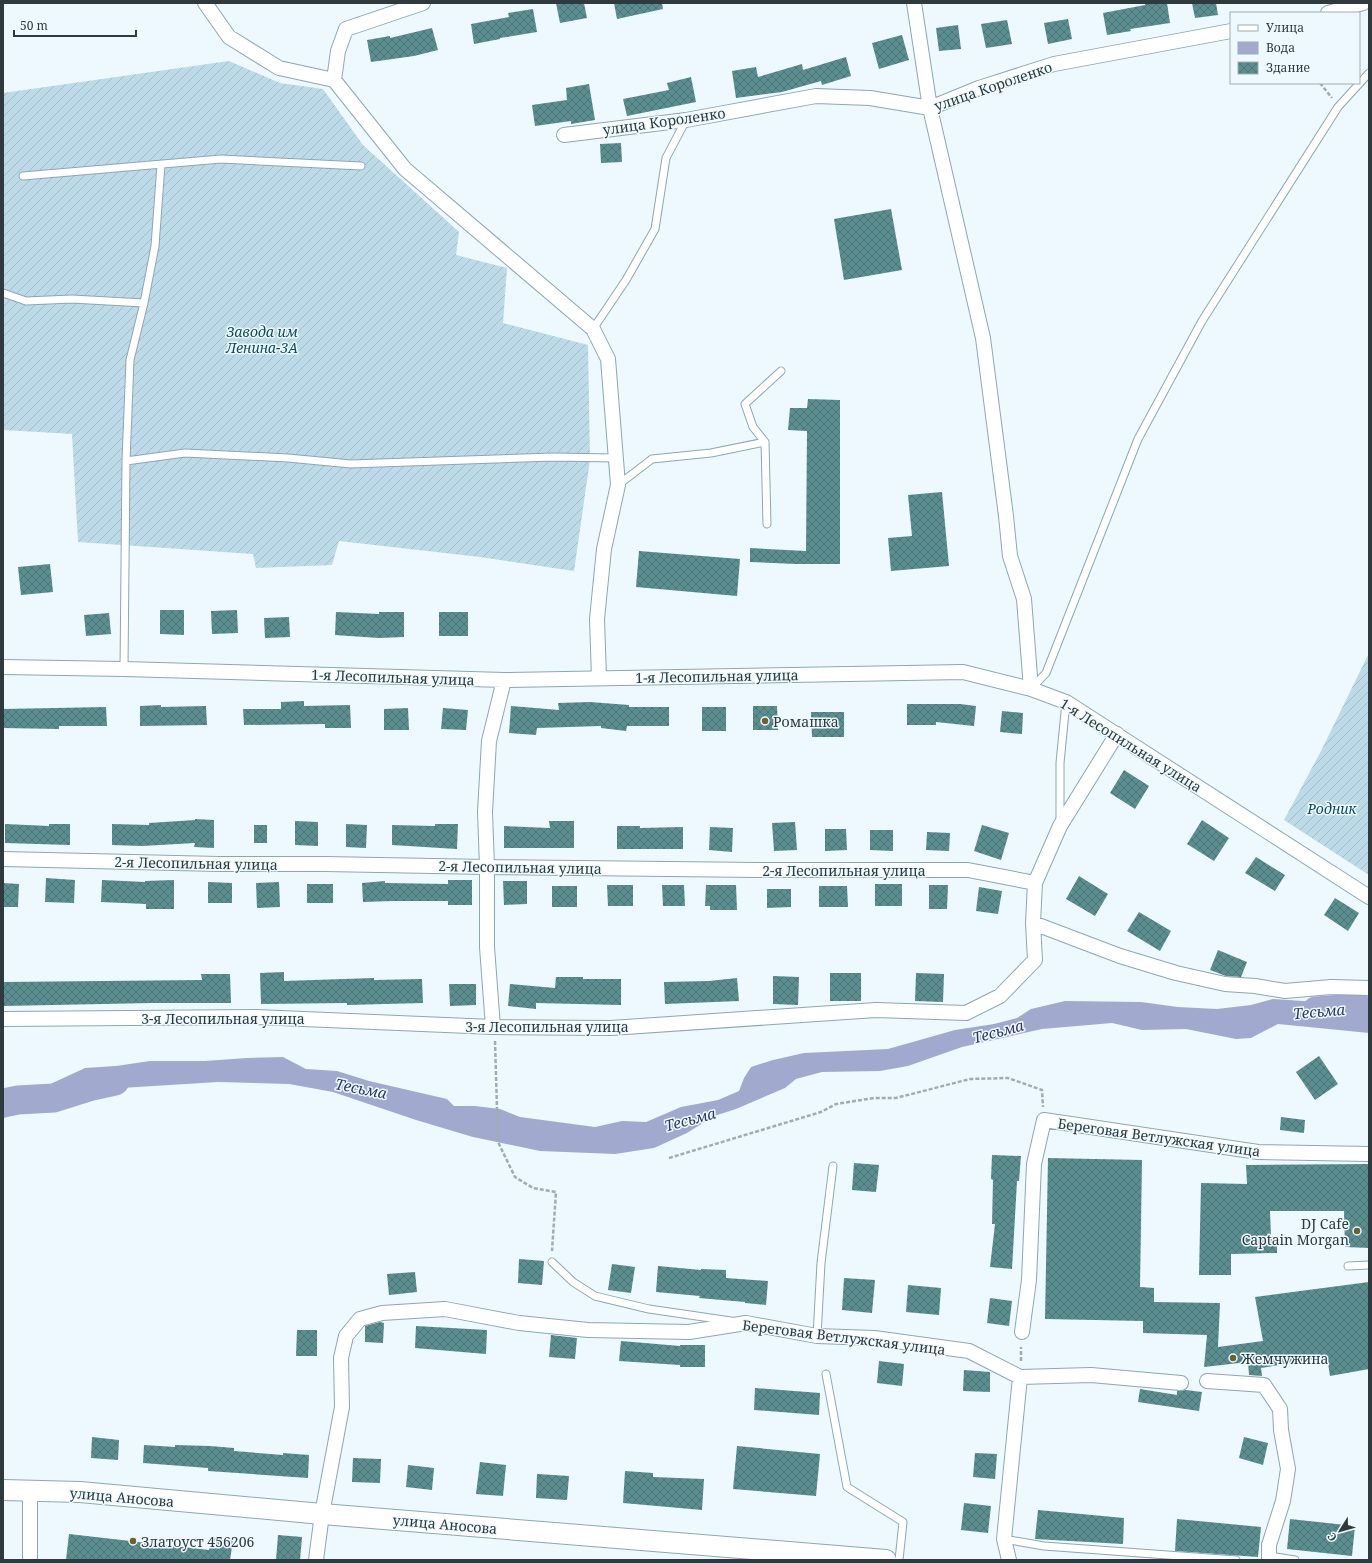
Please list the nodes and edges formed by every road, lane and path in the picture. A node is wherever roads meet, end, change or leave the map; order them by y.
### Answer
1 (205, 3) edge
2 (423, 3) edge
3 (914, 3) edge
4 (1362, 3) edge
5 (1331, 12) edge
6 (1230, 31) edge
7 (1369, 73) edge
8 (334, 80) junction
9 (1360, 83) edge
10 (1321, 84) edge
11 (1359, 84) edge
12 (1338, 107) junction
13 (930, 108) junction
14 (686, 120) junction
15 (564, 135) dead end
16 (161, 164) junction
17 (361, 166) dead end
18 (23, 176) dead end
19 (3, 293) edge
20 (144, 303) junction
21 (593, 329) junction
22 (781, 371) dead end
23 (765, 442) junction
24 (615, 458) junction
25 (126, 461) junction
26 (618, 485) junction
27 (768, 524) dead end
28 (3, 667) edge
29 (124, 669) junction
30 (599, 678) junction
31 (504, 680) junction
32 (1031, 689) junction
33 (1066, 702) junction
34 (1117, 734) junction
35 (1060, 826) junction
36 (3, 859) edge
37 (487, 868) junction
38 (1035, 883) junction
39 (1369, 897) edge
40 (1033, 923) junction
41 (1369, 988) edge
42 (3, 1019) edge
43 (494, 1027) junction
44 (1044, 1120) junction
45 (1369, 1154) edge
46 (669, 1158) dead end
47 (833, 1166) dead end
48 (552, 1262) joint
49 (1369, 1265) edge
50 (1348, 1266) dead end
51 (746, 1323) junction
52 (1022, 1332) joint
53 (817, 1336) junction
54 (826, 1374) dead end
55 (1020, 1377) junction
56 (1207, 1381) dead end
57 (1182, 1382) dead end
58 (3, 1490) edge
59 (30, 1490) junction
60 (322, 1514) junction
61 (1004, 1539) junction
62 (1269, 1558) edge
63 (30, 1560) edge
64 (316, 1560) edge
65 (886, 1560) edge
66 (899, 1560) edge
67 (1009, 1560) edge
68 (1236, 1560) edge
69 (1295, 1560) edge

1 - 8 street
2 - 8 street
3 - 13 street
4 - 5 street
6 - 13 street, улица Короленко
7 - 9 lane
8 - 21 street
10 - 12 path
11 - 12 lane
12 - 32 lane
13 - 14 street, улица Короленко
13 - 32 street
14 - 15 street, улица Короленко
14 - 21 lane
16 - 17 lane
16 - 18 lane
16 - 20 lane
19 - 20 lane
20 - 25 lane
21 - 24 street
22 - 23 lane
23 - 26 lane
23 - 27 lane
24 - 25 lane
24 - 26 street
25 - 29 lane
26 - 30 street
28 - 29 street, 1-я Лесопильная улица
29 - 31 street, 1-я Лесопильная улица
30 - 31 street, 1-я Лесопильная улица
30 - 32 street, 1-я Лесопильная улица
31 - 37 street
32 - 33 street, 1-я Лесопильная улица
33 - 34 street, 1-я Лесопильная улица
33 - 35 lane
34 - 35 street
34 - 39 street, 1-я Лесопильная улица
35 - 38 street
36 - 37 street, 2-я Лесопильная улица
37 - 38 street, 2-я Лесопильная улица
37 - 43 street
38 - 40 street, 3-я Лесопильная улица
40 - 41 street
40 - 43 street, 3-я Лесопильная улица
42 - 43 street, 3-я Лесопильная улица
43 - 48 path
44 - 45 street, Береговая Ветлужская улица
44 - 46 path
44 - 52 street, Береговая Ветлужская улица
47 - 53 lane
48 - 51 lane
49 - 50 lane
51 - 53 street, Береговая Ветлужская улица
51 - 60 street, Береговая Ветлужская улица
52 - 55 path
53 - 55 street, Береговая Ветлужская улица
54 - 66 lane
55 - 57 street, Береговая Ветлужская улица
55 - 61 street
56 - 62 street
58 - 59 main road, улица Аносова
59 - 60 main road, улица Аносова
59 - 63 street
60 - 64 street
60 - 65 main road, улица Аносова
61 - 67 street
61 - 68 lane
62 - 69 lane

